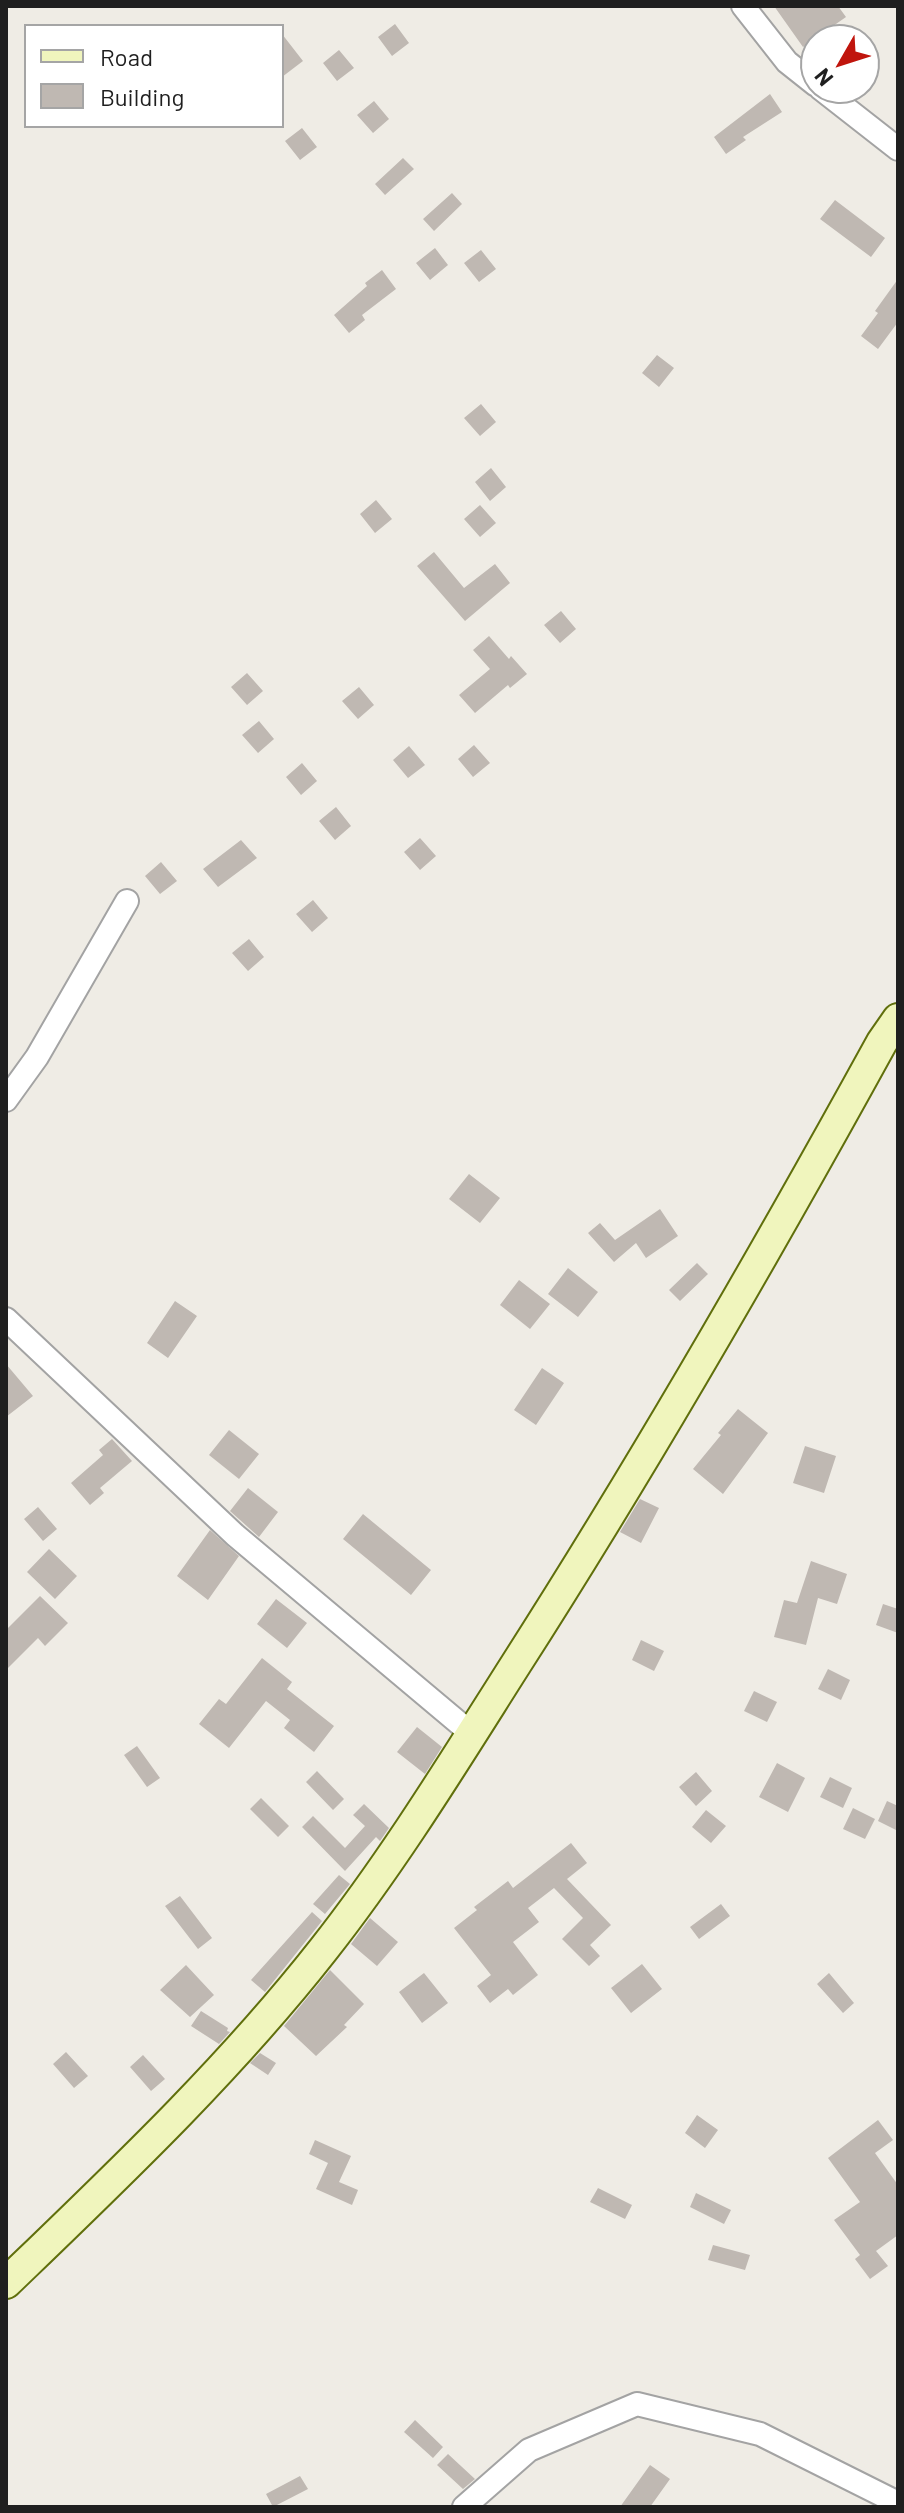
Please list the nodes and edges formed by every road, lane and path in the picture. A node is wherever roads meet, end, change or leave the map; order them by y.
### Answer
1 (743, 6) edge
2 (800, 72) edge
3 (841, 104) edge
4 (898, 149) edge
5 (127, 901) dead end
6 (898, 1019) edge
7 (6, 1100) edge
8 (6, 1319) edge
9 (472, 1734) junction
10 (6, 2283) edge
11 (898, 2503) edge
12 (464, 2507) edge

1 - 2 street
3 - 4 street
5 - 7 street
6 - 9 street
8 - 9 street
9 - 10 street
11 - 12 street

